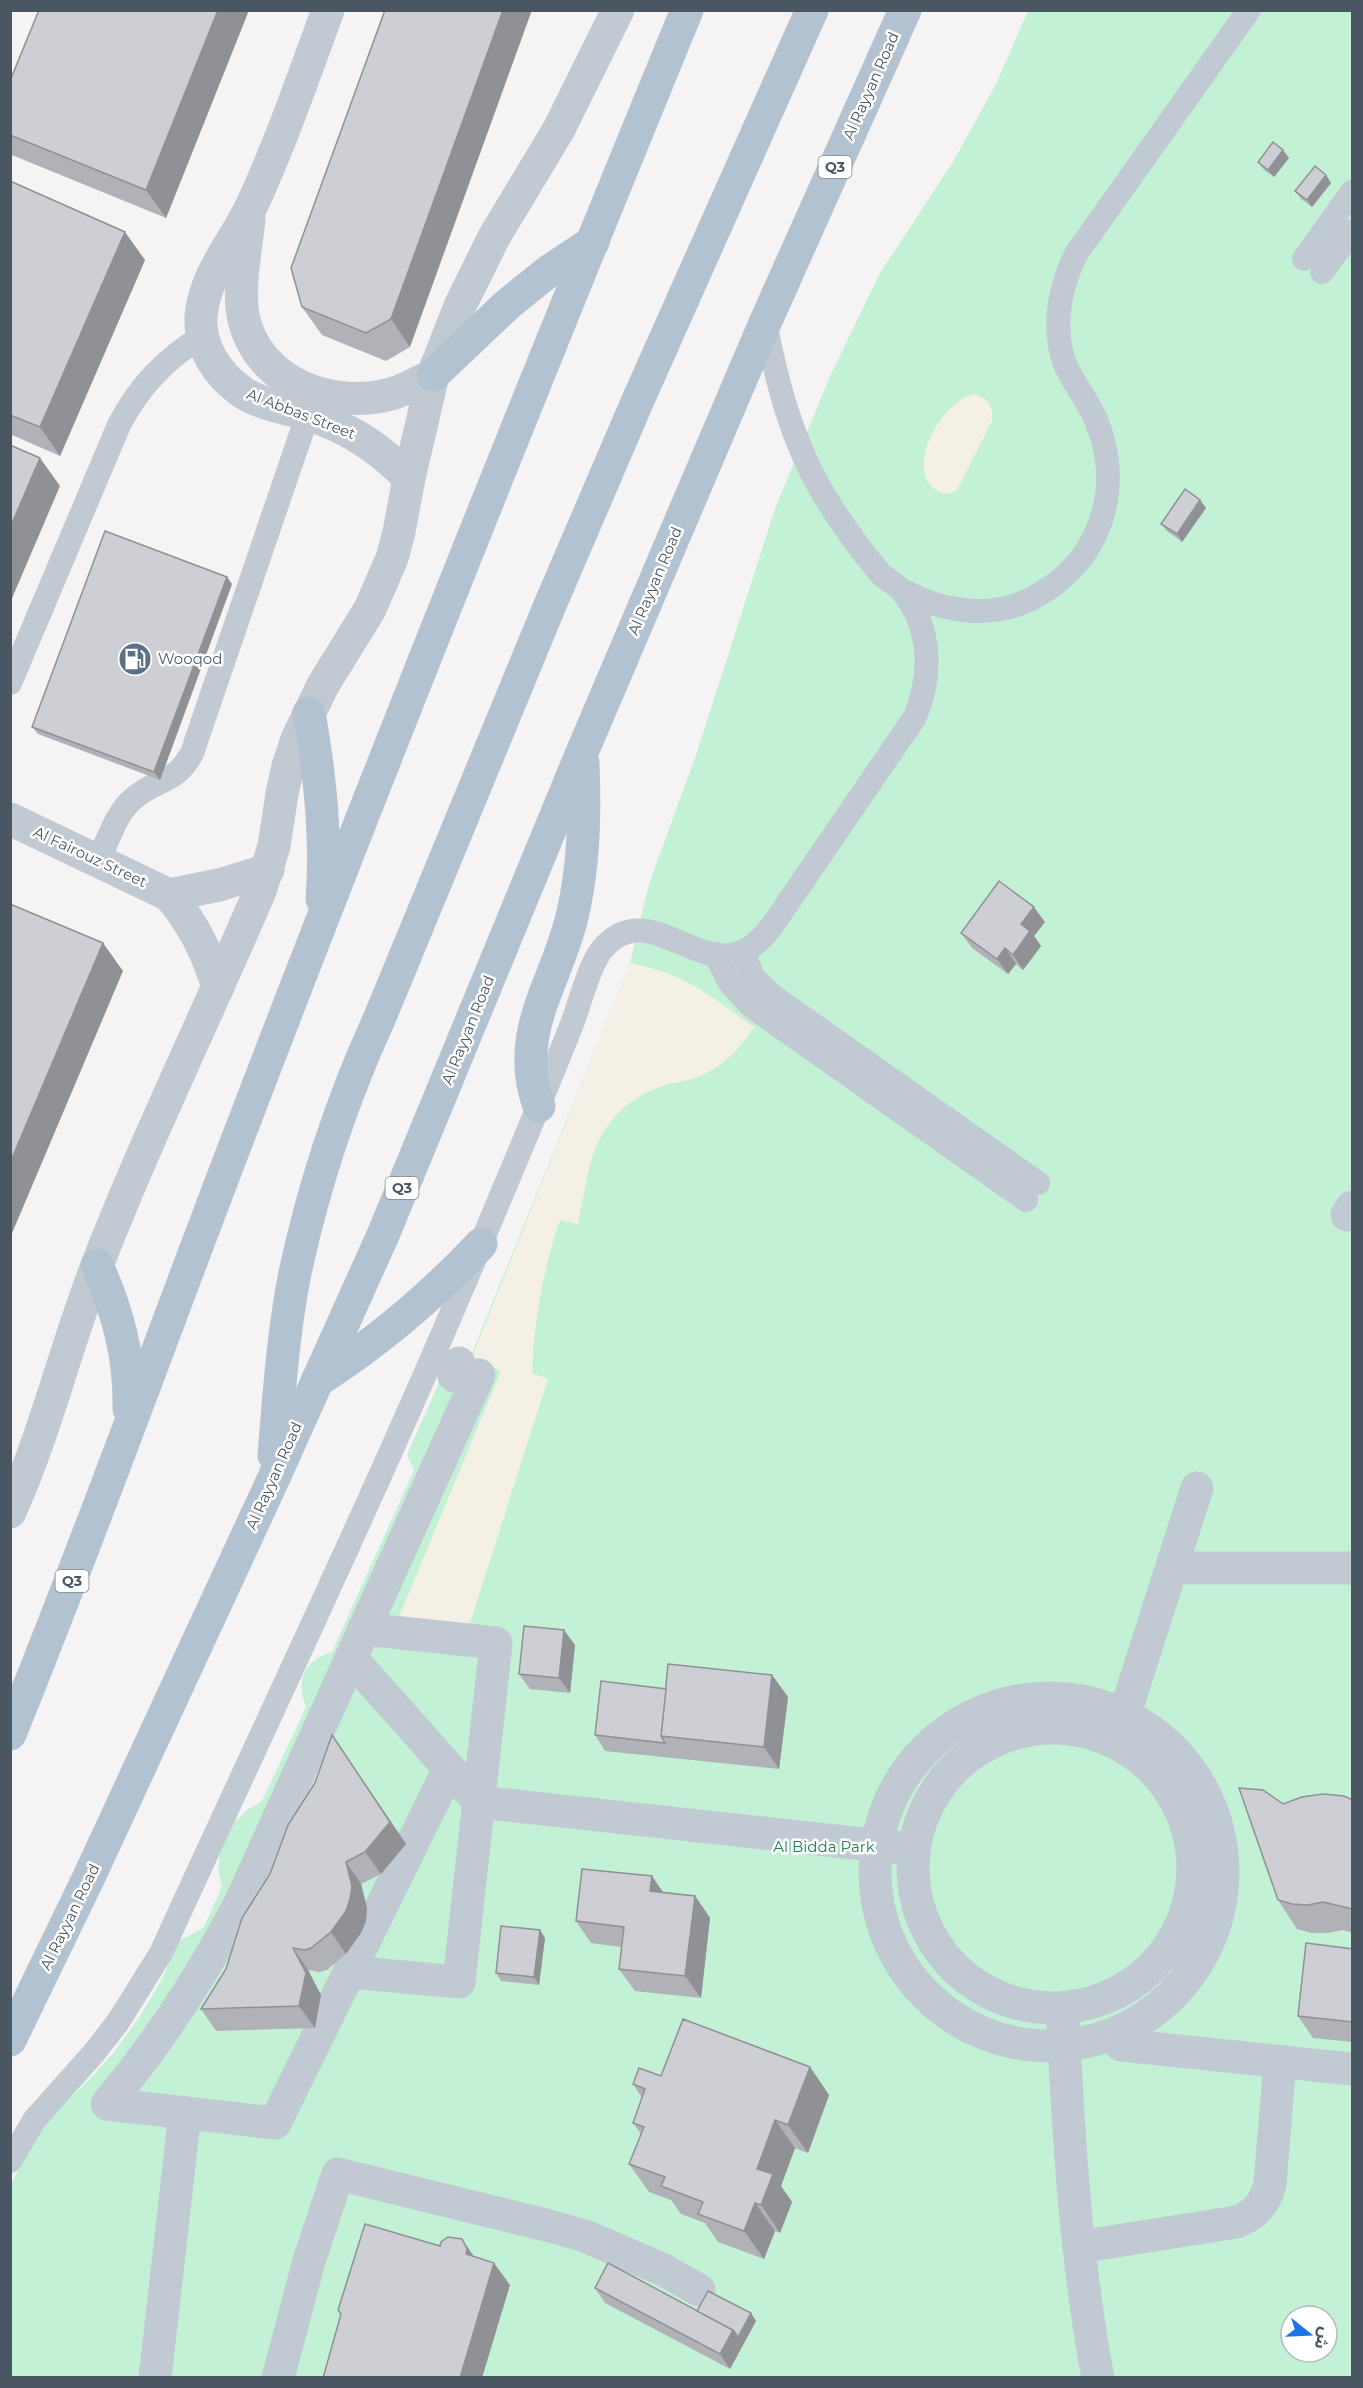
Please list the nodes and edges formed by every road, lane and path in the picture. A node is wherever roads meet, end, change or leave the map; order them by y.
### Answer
1 (328, 10) edge
2 (618, 10) edge
3 (687, 10) edge
4 (812, 10) edge
5 (905, 10) edge
6 (1249, 10) edge
7 (1353, 192) edge
8 (250, 209) junction
9 (1353, 231) edge
10 (593, 242) junction
11 (765, 323) junction
12 (202, 336) junction
13 (433, 375) junction
14 (312, 404) junction
15 (409, 478) junction
16 (902, 590) junction
17 (10, 683) edge
18 (309, 713) junction
19 (583, 750) junction
20 (10, 819) edge
21 (98, 861) junction
22 (268, 870) junction
23 (170, 895) junction
24 (320, 925) junction
25 (742, 952) junction
26 (715, 954) junction
27 (218, 987) junction
28 (539, 1106) junction
29 (481, 1244) junction
30 (97, 1265) junction
31 (459, 1362) dead end
32 (317, 1381) junction
33 (129, 1425) junction
34 (271, 1484) junction
35 (1197, 1488) dead end
36 (10, 1512) edge
37 (1172, 1568) junction
38 (1353, 1568) edge
39 (358, 1643) junction
40 (1120, 1728) junction
41 (10, 1734) edge
42 (449, 1769) junction
43 (479, 1802) junction
44 (878, 1845) junction
45 (914, 1850) junction
46 (1221, 1880) junction
47 (349, 1972) junction
48 (1062, 2007) junction
49 (1117, 2032) junction
50 (10, 2040) edge
51 (1064, 2046) junction
52 (1280, 2062) junction
53 (1353, 2069) edge
54 (185, 2113) junction
55 (10, 2161) edge
56 (1079, 2247) junction
57 (699, 2290) dead end
58 (155, 2378) edge
59 (278, 2378) edge
60 (1098, 2378) edge

1 - 8 street, Al Abbas Street
2 - 13 street
3 - 10 main road, Q3
4 - 34 main road
5 - 11 main road, Al Rayyan Road / Q3
6 - 16 lane
7 - 9 lane
8 - 12 street, Al Abbas Street
8 - 14 street, Al Abbas Street
10 - 13 main road
10 - 24 main road, Q3
11 - 16 lane
11 - 19 main road, Al Rayyan Road / Q3
12 - 14 street, Al Abbas Street
12 - 17 lane
13 - 14 street, Al Abbas Street
13 - 15 street
14 - 15 street, Al Abbas Street
14 - 21 lane
15 - 18 street
16 - 25 lane
18 - 22 street
18 - 24 main road
19 - 28 main road
19 - 32 main road, Al Rayyan Road / Q3
20 - 21 street, Al Fairouz Street
21 - 23 street, Al Fairouz Street
22 - 23 street
22 - 27 street
23 - 27 street, Al Fairouz Street
24 - 33 main road, Q3
25 - 26 lane
25 - 26 lane
26 - 28 lane
27 - 30 street
28 - 29 lane
29 - 32 main road
29 - 55 lane
30 - 33 main road
30 - 36 street
31 - 39 street
32 - 34 main road, Al Rayyan Road / Q3
33 - 41 main road, Q3
34 - 50 main road, Al Rayyan Road / Q3
35 - 37 street
37 - 38 street
37 - 40 street
39 - 42 street
39 - 43 street
39 - 54 street
40 - 44 street
40 - 45 street
40 - 46 street
42 - 43 street
42 - 47 street
43 - 44 street
43 - 47 street
44 - 45 street
44 - 51 street
45 - 48 street
46 - 48 street
46 - 49 street
47 - 54 street
48 - 51 street
49 - 51 street
49 - 52 street
51 - 56 street
52 - 53 street
52 - 56 street
54 - 58 street
56 - 60 street
57 - 59 street

